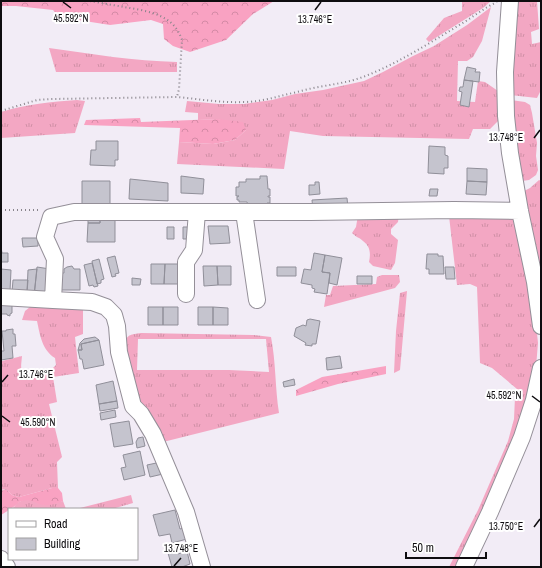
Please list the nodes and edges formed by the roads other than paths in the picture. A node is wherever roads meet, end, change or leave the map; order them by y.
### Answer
1 (510, 1) edge
2 (520, 211) junction
3 (197, 212) junction
4 (244, 212) junction
5 (186, 294) dead end
6 (1, 297) edge
7 (53, 300) junction
8 (257, 300) dead end
9 (541, 326) edge
10 (541, 368) edge
11 (1, 559) edge
12 (7, 567) edge
13 (202, 567) edge
14 (464, 567) edge

1 - 2 street
2 - 4 street
2 - 9 street
3 - 4 street
3 - 5 street
3 - 7 street
4 - 8 street
6 - 7 street
7 - 13 street
10 - 14 street
11 - 12 street

